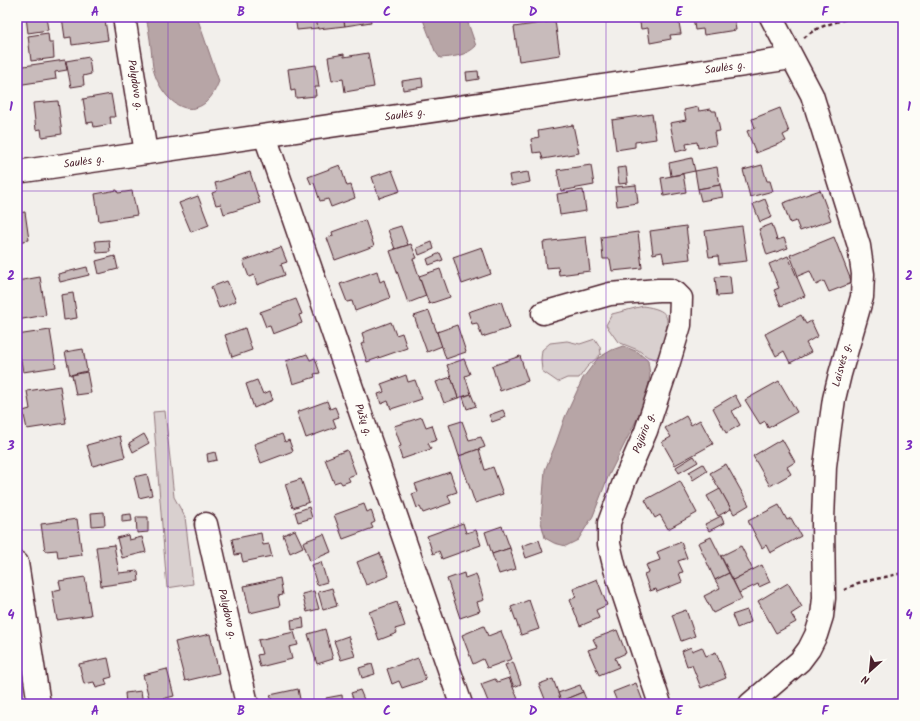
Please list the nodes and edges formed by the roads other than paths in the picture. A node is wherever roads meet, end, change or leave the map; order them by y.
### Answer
1 (124, 17) edge
2 (771, 17) edge
3 (792, 58) junction
4 (265, 136) junction
5 (146, 153) junction
6 (17, 172) edge
7 (543, 313) dead end
8 (206, 524) dead end
9 (17, 563) edge
10 (39, 704) edge
11 (247, 704) edge
12 (461, 704) edge
13 (660, 704) edge
14 (750, 704) edge

1 - 5 street, Palydovo g.
2 - 3 street, Laisvės g.
3 - 4 street, Saulės g.
3 - 14 street, Laisvės g.
4 - 5 street, Saulės g.
4 - 12 street, Pušų g.
5 - 6 street, Saulės g.
7 - 13 street, Pajūrio g.
8 - 11 street, Palydovo g.
9 - 10 street

